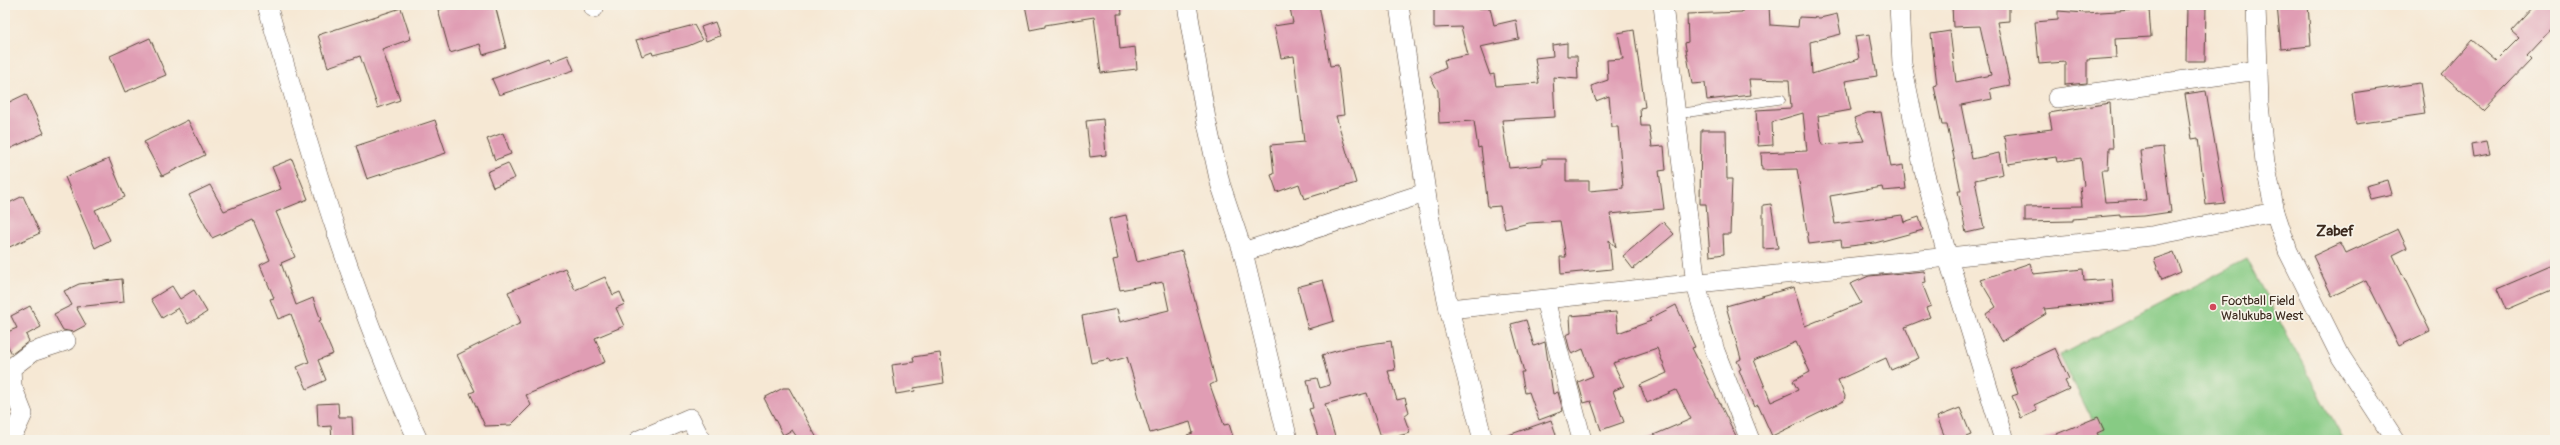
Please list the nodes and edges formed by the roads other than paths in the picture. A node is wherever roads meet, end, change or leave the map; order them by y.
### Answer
1 (267, 5) edge
2 (1187, 5) edge
3 (1399, 5) edge
4 (1663, 5) edge
5 (1898, 5) edge
6 (2256, 5) edge
7 (2258, 70) junction
8 (2057, 98) dead end
9 (1781, 99) dead end
10 (1676, 114) junction
11 (1425, 193) junction
12 (2275, 212) junction
13 (1243, 252) junction
14 (1948, 258) junction
15 (1696, 285) junction
16 (1545, 300) junction
17 (1449, 309) junction
18 (66, 341) dead end
19 (5, 434) edge
20 (418, 440) edge
21 (639, 440) edge
22 (701, 440) edge
23 (1288, 440) edge
24 (1483, 440) edge
25 (1582, 440) edge
26 (1750, 440) edge
27 (2004, 440) edge
28 (2395, 440) edge

1 - 20 street
2 - 13 street
3 - 11 street
4 - 10 street
5 - 14 street
6 - 7 street
7 - 8 street
7 - 12 street
9 - 10 lane
10 - 15 street
11 - 13 street
11 - 17 street
12 - 14 street
12 - 28 street
13 - 23 street
14 - 15 street
14 - 27 street
15 - 16 street
15 - 26 street
16 - 17 street
16 - 25 street
17 - 24 street
18 - 19 street
21 - 22 street

